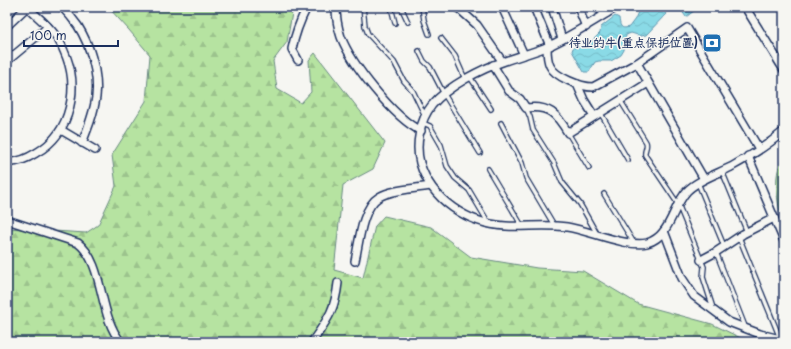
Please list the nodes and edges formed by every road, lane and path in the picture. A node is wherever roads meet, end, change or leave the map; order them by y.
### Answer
1 (62, 7) edge
2 (307, 7) edge
3 (336, 7) edge
4 (363, 7) edge
5 (391, 7) edge
6 (401, 7) edge
7 (422, 7) edge
8 (457, 7) edge
9 (502, 7) edge
10 (534, 7) edge
11 (552, 7) edge
12 (578, 7) edge
13 (595, 7) edge
14 (617, 7) edge
15 (745, 7) edge
16 (607, 13) junction
17 (408, 22) dead end
18 (395, 23) dead end
19 (7, 26) edge
20 (48, 27) junction
21 (586, 27) junction
22 (429, 34) dead end
23 (441, 38) dead end
24 (562, 39) junction
25 (548, 46) junction
26 (419, 51) dead end
27 (524, 54) junction
28 (298, 60) dead end
29 (7, 61) edge
30 (502, 61) junction
31 (637, 63) junction
32 (493, 65) junction
33 (784, 70) edge
34 (467, 79) junction
35 (648, 83) junction
36 (577, 84) junction
37 (444, 94) junction
38 (620, 100) junction
39 (526, 108) junction
40 (491, 109) dead end
41 (597, 114) junction
42 (424, 120) junction
43 (501, 123) dead end
44 (61, 130) junction
45 (420, 131) junction
46 (784, 131) edge
47 (568, 132) junction
48 (82, 143) junction
49 (759, 149) junction
50 (95, 150) dead end
51 (480, 153) dead end
52 (748, 156) junction
53 (628, 160) dead end
54 (7, 162) edge
55 (589, 168) dead end
56 (488, 169) dead end
57 (722, 171) junction
58 (704, 179) junction
59 (698, 183) junction
60 (430, 186) junction
61 (604, 194) dead end
62 (678, 204) junction
63 (774, 218) junction
64 (7, 220) edge
65 (488, 223) junction
66 (554, 225) junction
67 (522, 226) junction
68 (664, 231) junction
69 (747, 232) junction
70 (597, 234) junction
71 (739, 237) junction
72 (784, 241) edge
73 (634, 244) junction
74 (724, 247) junction
75 (716, 252) junction
76 (701, 260) junction
77 (355, 261) dead end
78 (338, 283) dead end
79 (714, 311) junction
80 (747, 330) junction
81 (782, 340) edge
82 (121, 342) edge
83 (312, 342) edge

1 - 48 street
2 - 28 street
3 - 45 street
4 - 42 lane
5 - 18 lane
6 - 17 lane
7 - 22 lane
8 - 30 street
9 - 27 street
10 - 25 street
11 - 24 street
12 - 21 street
13 - 16 street
14 - 16 street
15 - 33 street
16 - 21 street
19 - 20 street
20 - 29 street
20 - 44 street
21 - 24 street
23 - 34 lane
24 - 25 street
25 - 27 street
25 - 36 street
26 - 37 lane
27 - 30 street
30 - 32 street
31 - 35 street
31 - 36 street
31 - 49 street
32 - 34 street
32 - 39 street
34 - 37 street
34 - 40 lane
35 - 38 street
35 - 58 street
36 - 41 street
37 - 42 street
37 - 51 lane
38 - 41 street
38 - 62 lane
39 - 47 street
39 - 70 lane
41 - 47 street
41 - 53 lane
42 - 45 street
42 - 65 lane
43 - 66 lane
44 - 48 street
44 - 54 street
45 - 60 street
46 - 49 street
47 - 55 lane
48 - 50 street
49 - 52 street
52 - 57 street
52 - 63 street
56 - 67 lane
57 - 58 street
57 - 69 lane
58 - 59 street
59 - 62 street
59 - 74 lane
60 - 65 street
60 - 77 street
61 - 73 lane
62 - 68 street
62 - 76 lane
63 - 69 street
63 - 72 street
64 - 82 street
65 - 67 street
66 - 67 street
66 - 70 street
68 - 73 street
68 - 79 street
69 - 71 street
70 - 73 street
71 - 74 street
71 - 81 lane
74 - 75 street
75 - 76 street
75 - 80 lane
76 - 79 lane
78 - 83 street
79 - 80 street
80 - 81 street

